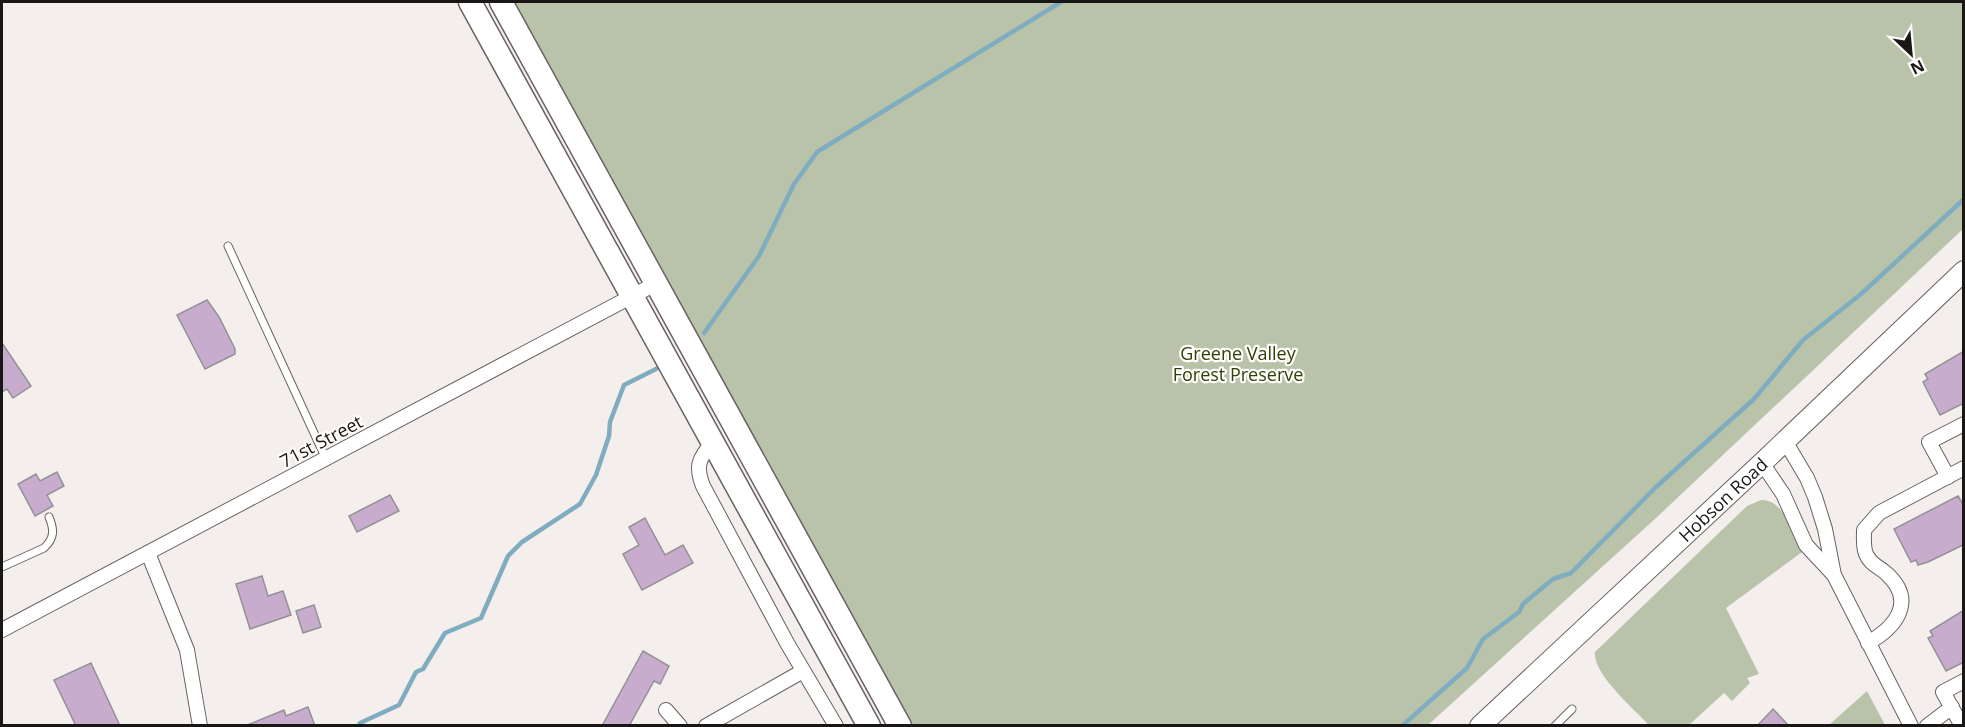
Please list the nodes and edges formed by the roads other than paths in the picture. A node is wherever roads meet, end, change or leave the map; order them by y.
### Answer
1 (470, 2) edge
2 (501, 2) edge
3 (228, 246) dead end
4 (1964, 271) edge
5 (657, 284) junction
6 (632, 296) junction
7 (1964, 424) edge
8 (1785, 441) junction
9 (713, 442) junction
10 (326, 459) junction
11 (1762, 463) junction
12 (1964, 468) edge
13 (1948, 477) junction
14 (49, 517) dead end
15 (148, 553) junction
16 (2, 567) edge
17 (1834, 574) junction
18 (2, 630) edge
19 (1868, 643) junction
20 (803, 671) junction
21 (1964, 681) edge
22 (1952, 707) junction
23 (1572, 709) dead end
24 (666, 710) dead end
25 (200, 726) edge
26 (680, 726) edge
27 (706, 726) edge
28 (836, 726) edge
29 (869, 726) edge
30 (900, 726) edge
31 (1480, 726) edge
32 (1555, 726) edge
33 (1911, 726) edge
34 (1927, 726) edge
35 (1962, 726) edge

1 - 6 main road
2 - 5 main road
3 - 10 lane
4 - 8 main road, Hobson Road
5 - 6 street, 71st Street
5 - 30 main road
6 - 9 main road
6 - 10 street, 71st Street
7 - 13 street
8 - 11 main road, Hobson Road
8 - 17 street
9 - 20 street
9 - 29 main road
10 - 15 street, 71st Street
11 - 17 street
11 - 31 main road, Hobson Road
12 - 13 street
13 - 19 street
14 - 16 lane
15 - 18 street, 71st Street
15 - 25 street
17 - 19 street
19 - 33 street
20 - 27 street
20 - 28 street
21 - 22 street
22 - 34 street
22 - 35 street
23 - 32 lane
24 - 26 street

